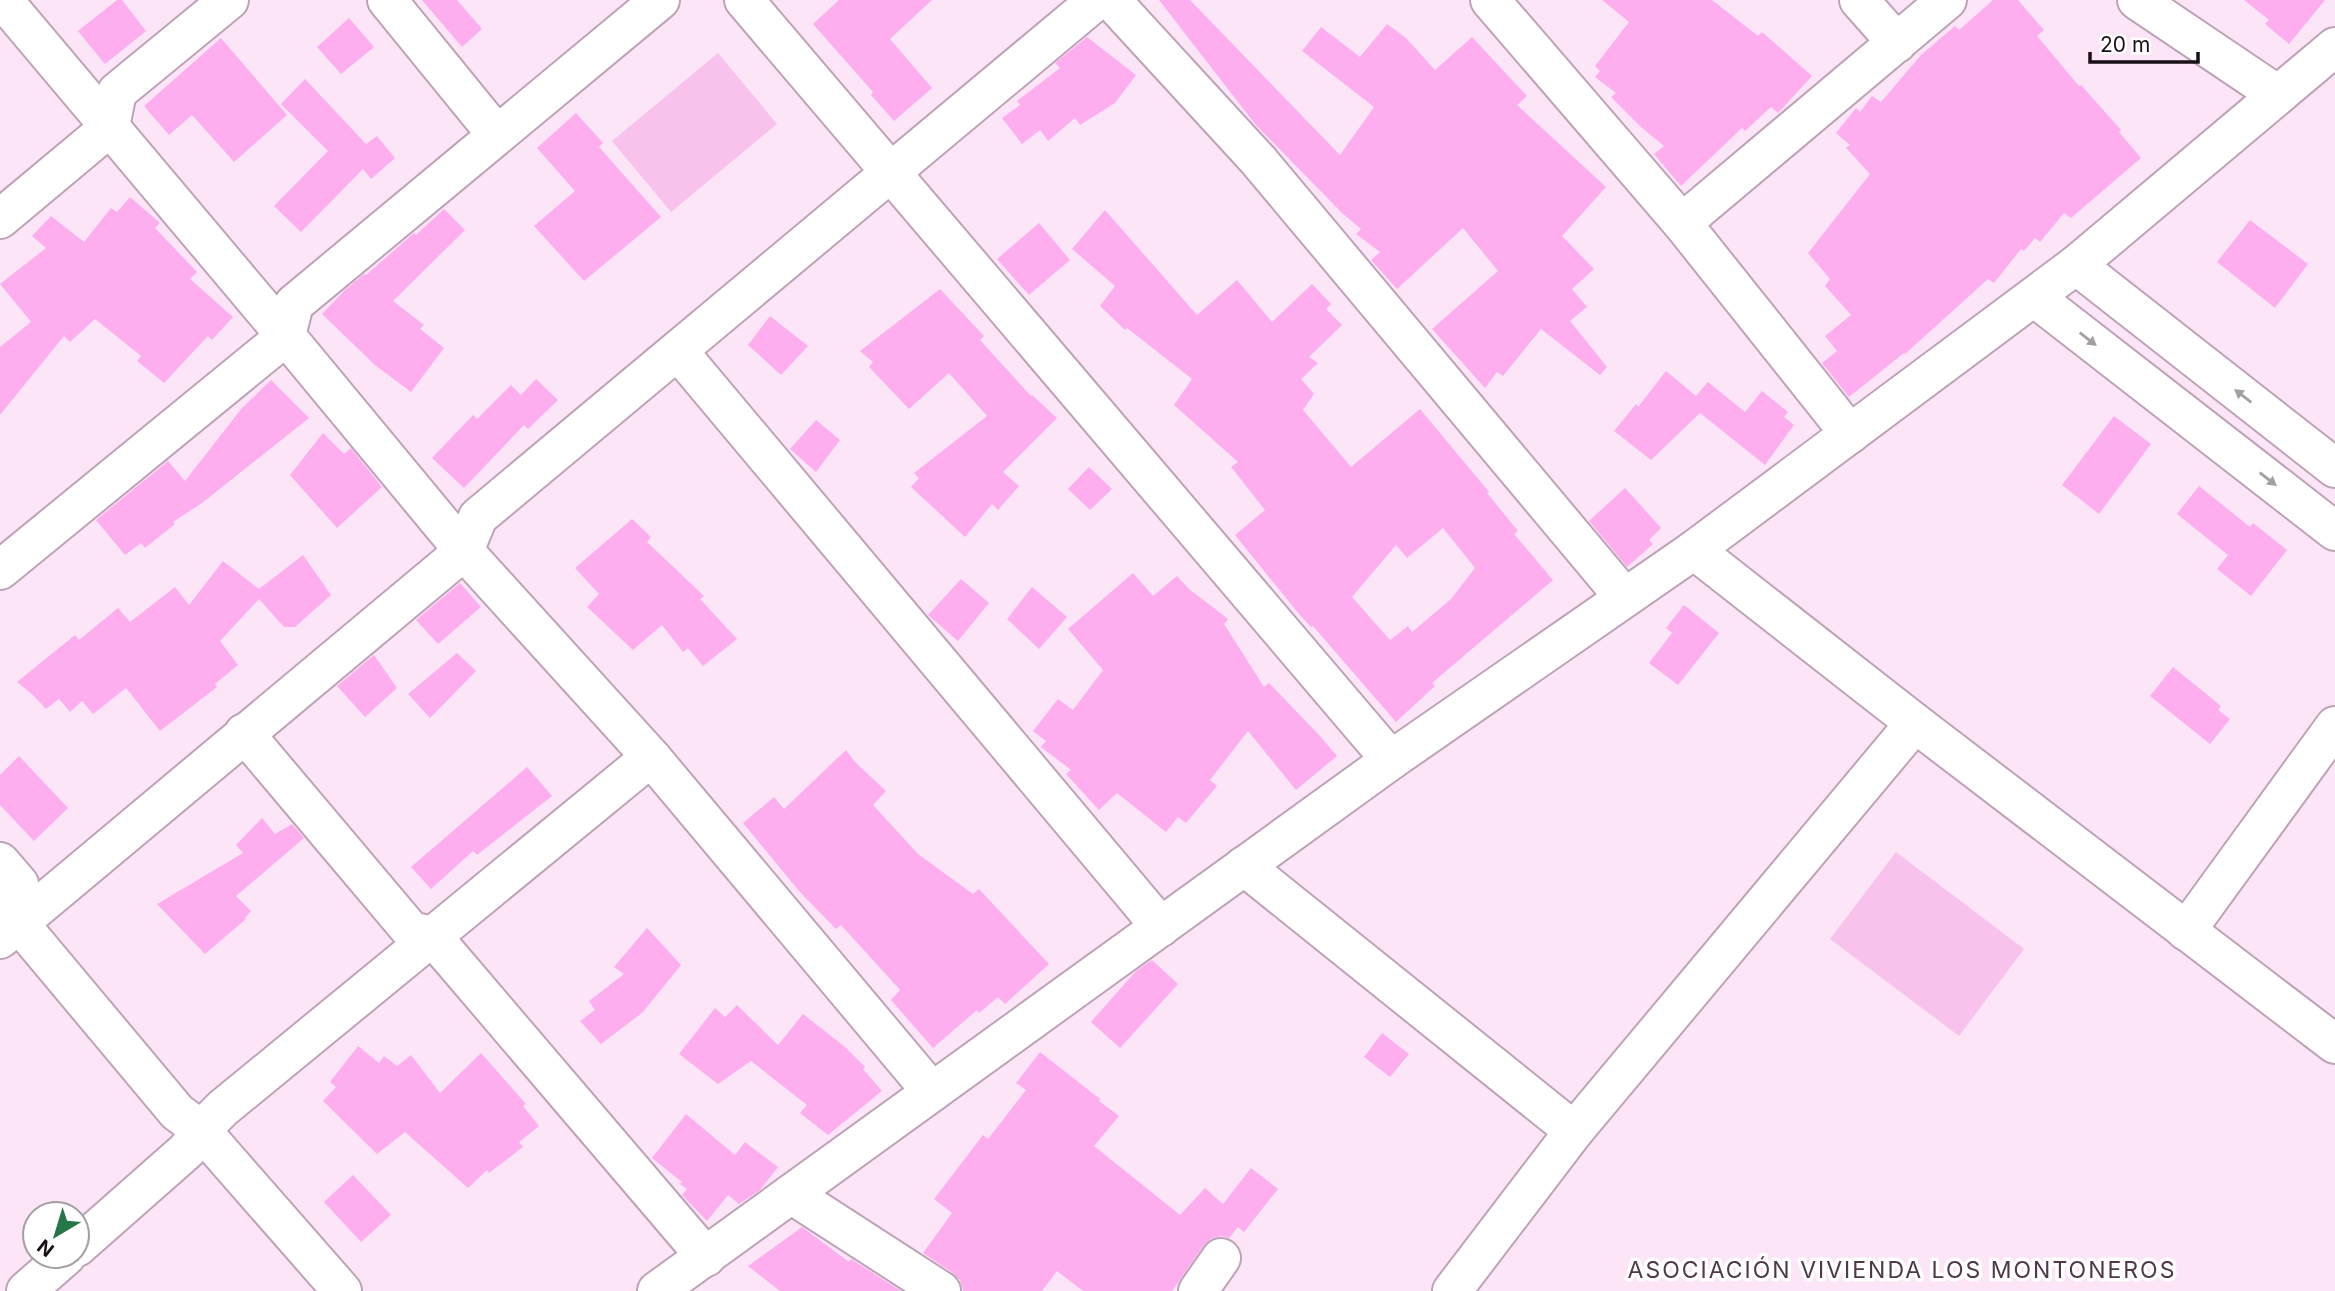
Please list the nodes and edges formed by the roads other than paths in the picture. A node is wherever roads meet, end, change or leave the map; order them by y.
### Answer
1 (3, 0) edge
2 (229, 0) edge
3 (387, 0) edge
4 (660, 0) edge
5 (744, 0) edge
6 (1097, 0) edge
7 (1111, 0) edge
8 (1490, 0) edge
9 (1859, 0) edge
10 (1947, 0) edge
11 (2137, 0) edge
12 (1897, 43) junction
13 (2335, 47) edge
14 (2278, 95) junction
15 (110, 127) junction
16 (497, 135) junction
17 (891, 172) junction
18 (0, 219) edge
19 (1682, 223) junction
20 (2076, 265) junction
21 (2034, 297) junction
22 (286, 335) junction
23 (678, 351) junction
24 (1850, 434) junction
25 (2335, 468) edge
26 (2335, 531) edge
27 (1694, 550) junction
28 (464, 551) junction
29 (0, 570) edge
30 (1624, 597) junction
31 (1915, 723) junction
32 (2335, 726) edge
33 (244, 733) junction
34 (651, 757) junction
35 (1391, 760) junction
36 (0, 862) edge
37 (1244, 866) junction
38 (6, 925) edge
39 (1161, 927) junction
40 (2186, 931) junction
41 (432, 936) junction
42 (2335, 1044) edge
43 (932, 1092) junction
44 (201, 1130) junction
45 (1574, 1130) junction
46 (791, 1194) junction
47 (91, 1235) edge
48 (706, 1257) junction
49 (1221, 1258) dead end
50 (50, 1270) edge
51 (26, 1291) edge
52 (342, 1291) edge
53 (657, 1291) edge
54 (941, 1291) edge
55 (1198, 1291) edge
56 (1452, 1291) edge

1 - 15 street
2 - 15 street
3 - 16 street
4 - 16 street
5 - 17 street
6 - 17 street
7 - 30 street
8 - 19 street
9 - 12 street
10 - 12 street
11 - 14 street
12 - 19 street
13 - 14 street
14 - 20 street
15 - 18 street
15 - 22 street
16 - 22 street
17 - 23 street
17 - 35 street
19 - 24 street
20 - 21 street
25 -> 20 street
21 - 24 street
21 -> 26 street
22 - 28 street
22 - 29 street
23 - 28 street
23 - 39 street
24 - 27 street
27 - 30 street
27 - 31 street
28 - 33 street
28 - 34 street
30 - 35 street
31 - 40 street
31 - 45 street
32 - 40 street
33 - 38 street
33 - 41 street
34 - 41 street
34 - 43 street
35 - 37 street
36 - 38 street
37 - 39 street
37 - 45 street
38 - 44 street
39 - 43 street
40 - 42 street
41 - 44 street
41 - 48 street
43 - 46 street
44 - 47 street
44 - 52 street
45 - 56 street
46 - 48 street
46 - 54 street
48 - 53 street
49 - 55 street
50 - 51 street

